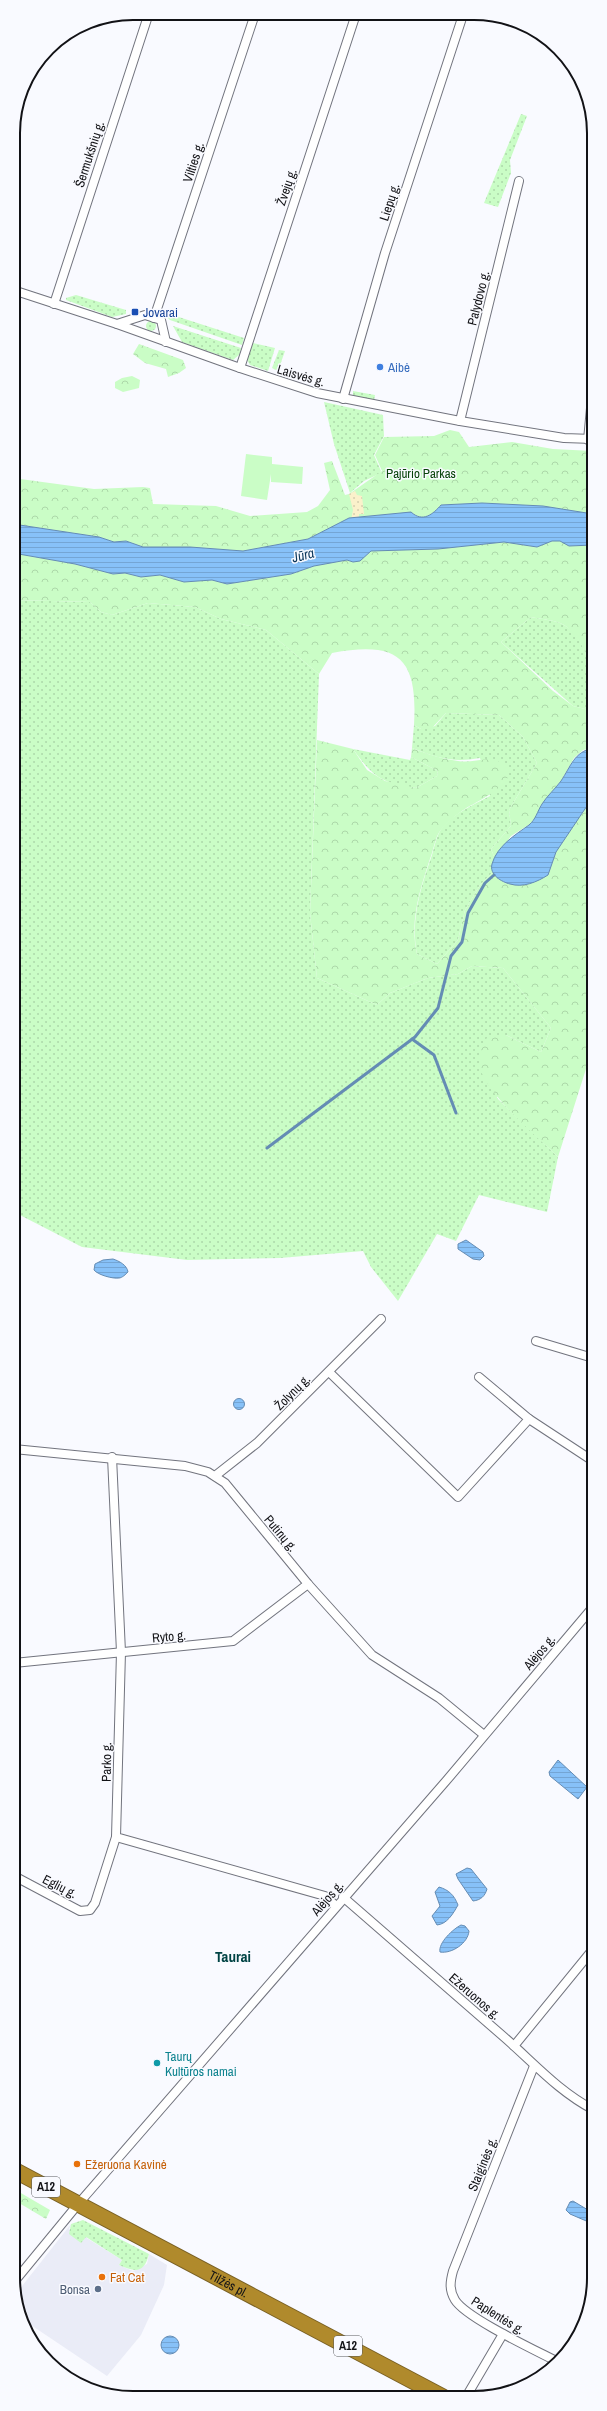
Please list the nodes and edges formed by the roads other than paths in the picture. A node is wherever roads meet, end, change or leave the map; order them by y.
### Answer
1 (147, 20) edge
2 (253, 20) edge
3 (354, 20) edge
4 (461, 20) edge
5 (519, 181) dead end
6 (20, 292) edge
7 (54, 304) junction
8 (154, 318) junction
9 (117, 324) junction
10 (166, 342) junction
11 (240, 368) junction
12 (343, 399) junction
13 (460, 421) junction
14 (587, 439) edge
15 (381, 1319) dead end
16 (536, 1341) dead end
17 (587, 1356) edge
18 (329, 1372) junction
19 (478, 1378) dead end
20 (529, 1419) junction
21 (20, 1449) edge
22 (112, 1457) junction
23 (587, 1457) edge
24 (215, 1476) junction
25 (308, 1584) junction
26 (587, 1615) edge
27 (121, 1652) junction
28 (20, 1662) edge
29 (484, 1735) junction
30 (116, 1837) junction
31 (20, 1879) edge
32 (343, 1897) junction
33 (336, 1906) junction
34 (587, 1957) edge
35 (514, 2046) junction
36 (534, 2066) junction
37 (587, 2106) edge
38 (20, 2173) edge
39 (79, 2203) junction
40 (453, 2271) joint
41 (20, 2275) edge
42 (503, 2334) junction
43 (552, 2359) edge
44 (432, 2391) edge
45 (470, 2391) edge

1 - 7 street, Šermukšnių g.
2 - 8 street, Vilties g.
3 - 11 street, Žvejų g.
4 - 12 street, Liepų g.
5 - 13 street, Palydovo g.
6 - 7 street, Laisvės g.
7 - 9 street, Laisvės g.
8 - 9 street
8 - 10 street
9 - 10 street, Laisvės g.
10 - 11 street, Laisvės g.
11 - 12 street, Laisvės g.
12 - 13 street, Laisvės g.
13 - 14 street, Laisvės g.
15 - 18 street, Žolynų g.
16 - 17 street
18 - 20 street
18 - 24 street, Žolynų g.
19 - 20 street
20 - 23 street
21 - 22 street, Putinų g.
22 - 24 street, Putinų g.
22 - 27 street, Parko g.
24 - 25 street, Putinų g.
25 - 27 street, Ryto g.
25 - 29 street, Putinų g.
26 - 29 street, Alėjos g.
27 - 28 street, Ryto g.
27 - 30 street, Parko g.
29 - 32 street, Alėjos g.
30 - 31 street, Eglių g.
30 - 33 street
32 - 33 street, Alėjos g.
32 - 35 street, Ežeruonos g.
33 - 39 street, Alėjos g.
34 - 35 street
35 - 36 street, Ežeruonos g.
36 - 37 street, Ežeruonos g.
36 - 40 street, Staiginės g.
38 - 39 highway, Tilžės pl. / A12
39 - 41 street, Alėjos g.
39 - 44 highway, Tilžės pl. / A12
40 - 42 street, Paplentės g.
42 - 43 street, Paplentės g.
42 - 45 street

